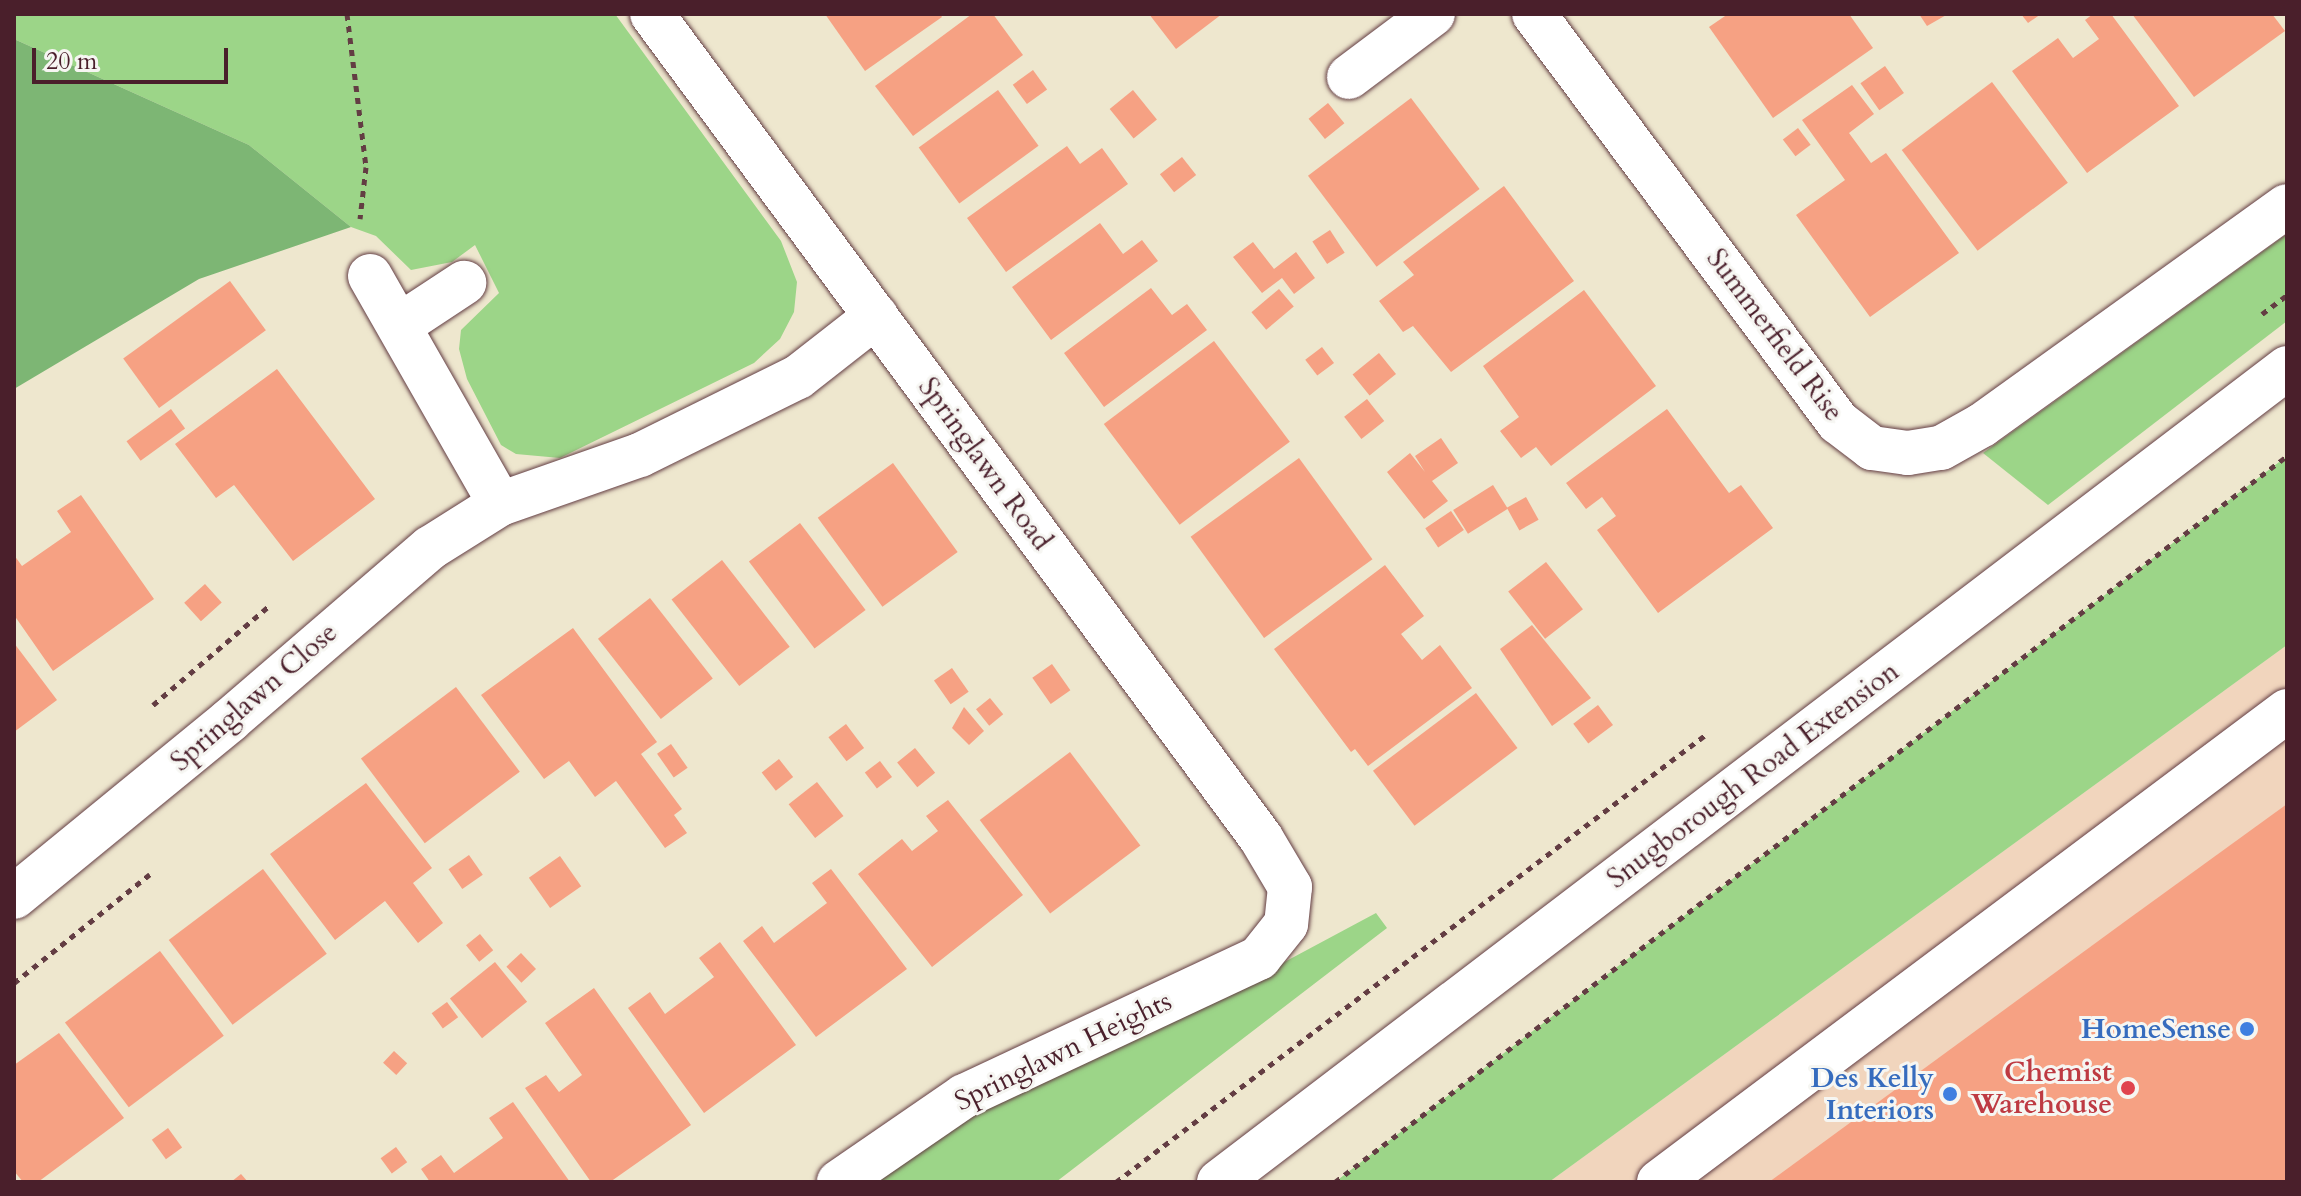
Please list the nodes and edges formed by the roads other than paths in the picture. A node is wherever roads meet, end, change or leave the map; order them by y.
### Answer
1 (652, 14) edge
2 (1433, 14) edge
3 (1534, 14) edge
4 (1349, 77) dead end
5 (2287, 206) edge
6 (370, 276) dead end
7 (464, 283) dead end
8 (876, 316) junction
9 (400, 325) junction
10 (2287, 368) edge
11 (500, 504) junction
12 (2287, 711) edge
13 (14, 897) edge
14 (1286, 924) joint
15 (839, 1182) edge
16 (1219, 1182) edge
17 (1659, 1182) edge

1 - 8 street, Springlawn Road
2 - 4 street
3 - 5 street, Summerfield Rise
6 - 9 street
7 - 9 street
8 - 11 street, Springlawn Close
8 - 14 street, Springlawn Road
9 - 11 street
10 - 16 street, Snugborough Road Extension
11 - 13 street, Springlawn Close
12 - 17 street
14 - 15 street, Springlawn Heights

